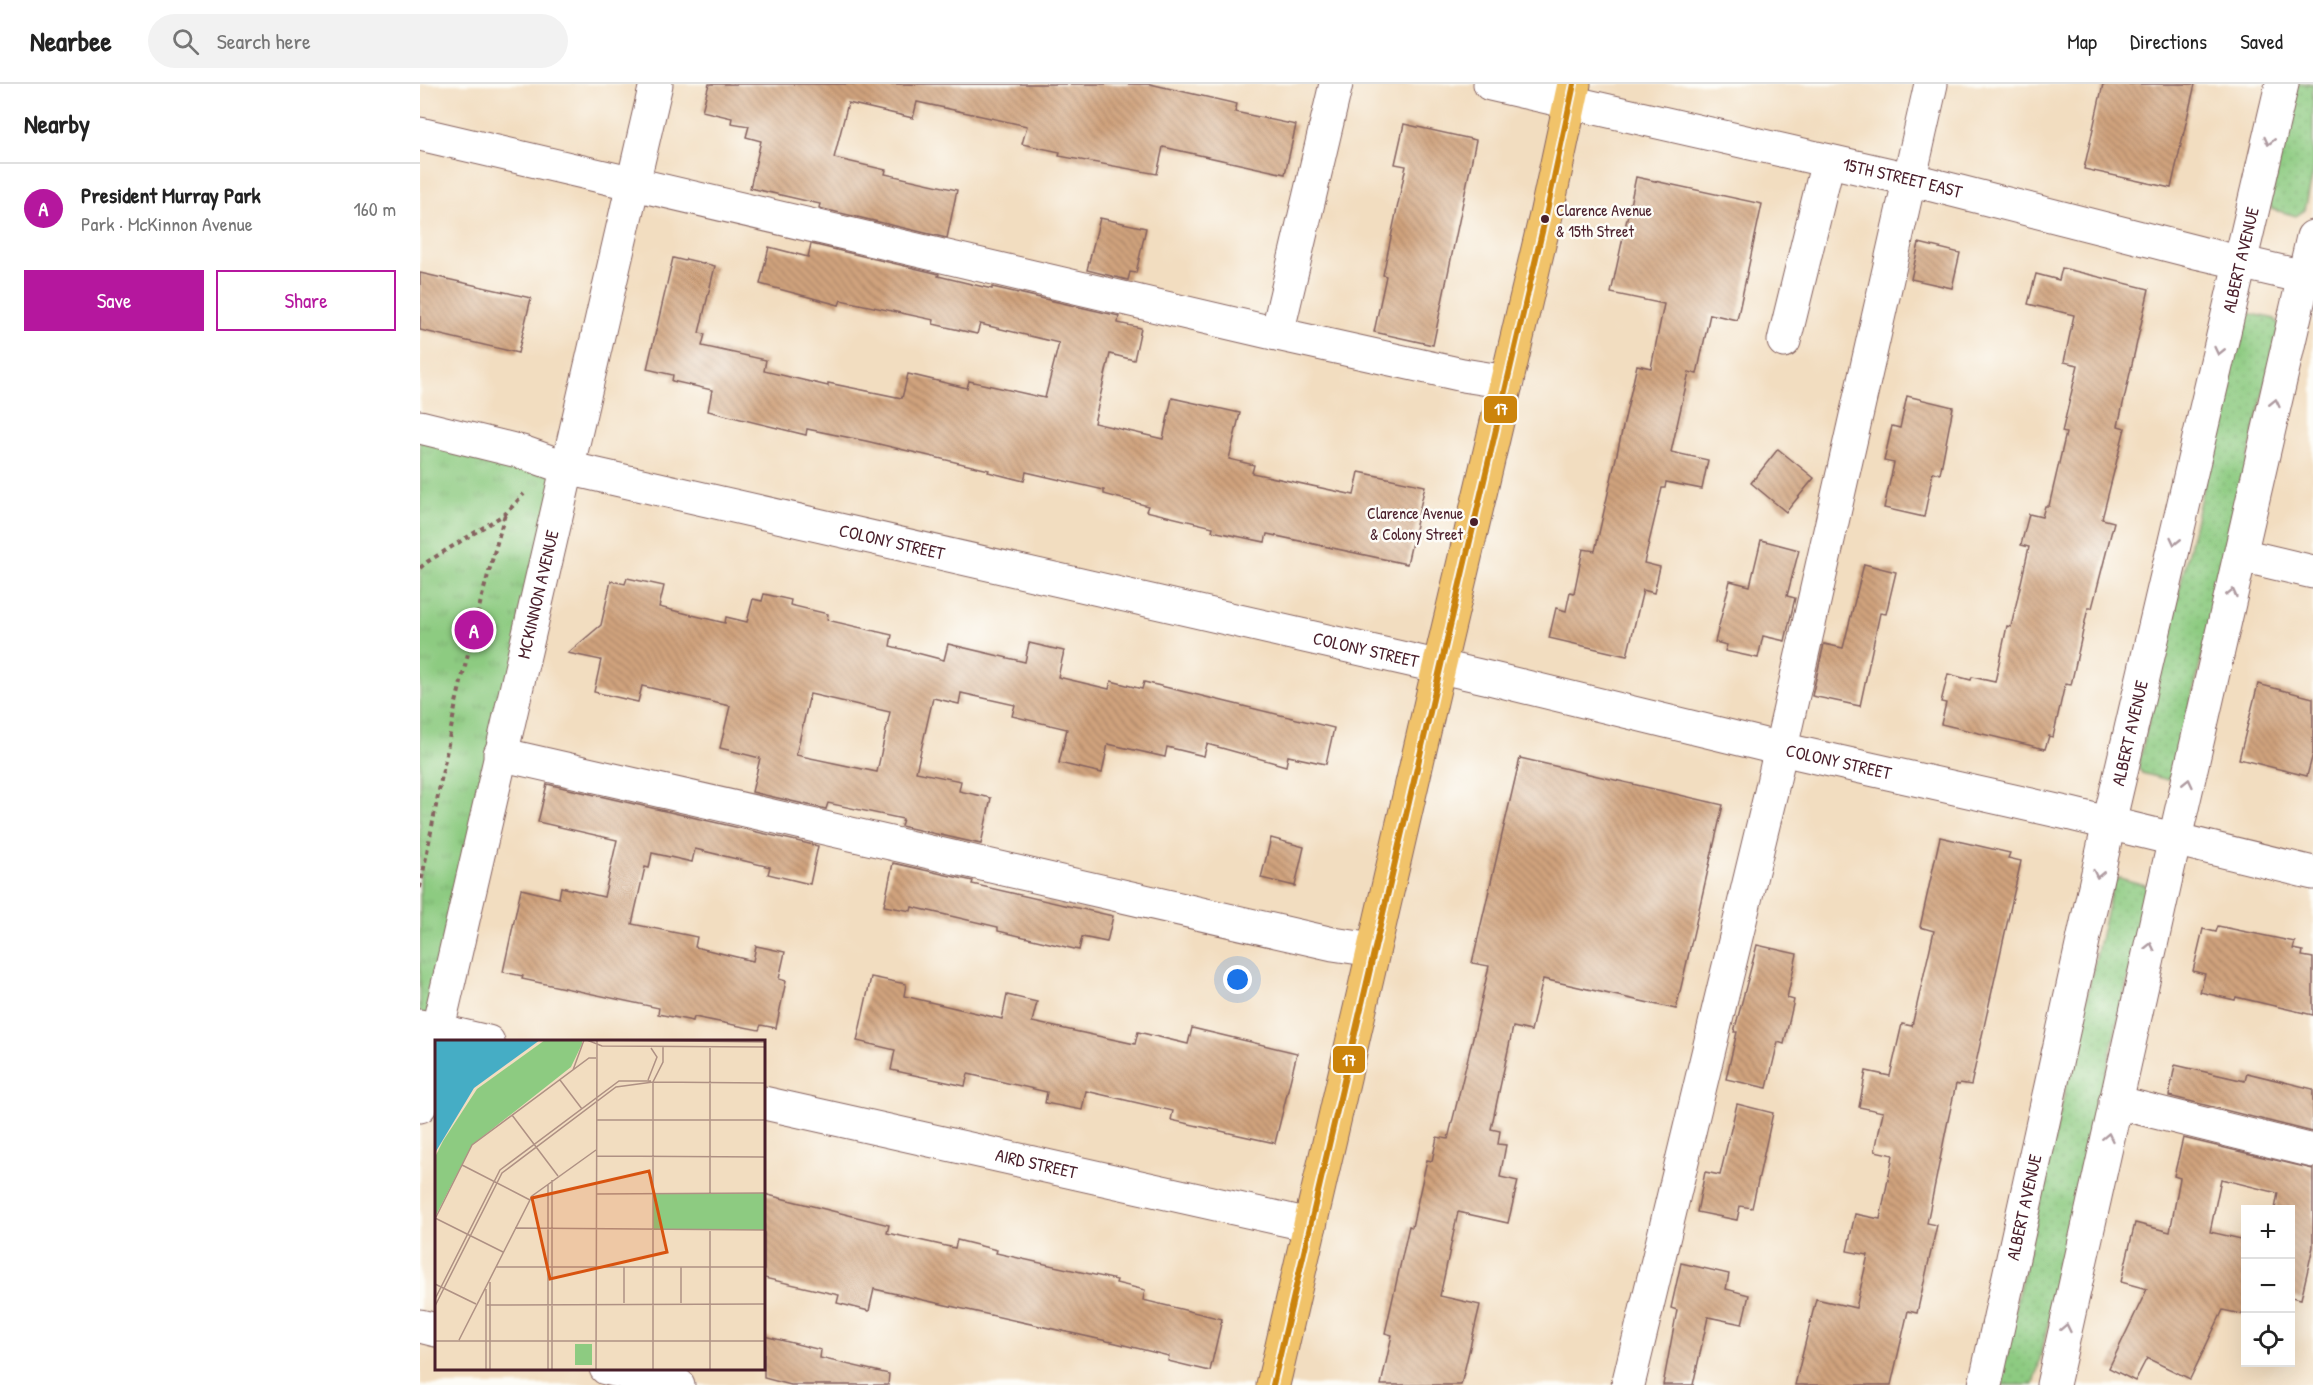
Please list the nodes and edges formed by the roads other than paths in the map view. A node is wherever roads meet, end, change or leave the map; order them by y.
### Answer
1 (656, 84) edge
2 (1336, 84) edge
3 (1490, 84) edge
4 (1931, 84) edge
5 (2282, 84) edge
6 (1572, 93) edge
7 (420, 134) edge
8 (1828, 161) junction
9 (1909, 179) junction
10 (633, 184) junction
11 (2313, 237) edge
12 (2240, 262) junction
13 (2309, 278) edge
14 (1277, 334) junction
15 (1784, 341) dead end
16 (1507, 382) junction
17 (420, 428) edge
18 (567, 468) junction
19 (2241, 555) junction
20 (2313, 572) edge
21 (1439, 667) junction
22 (1781, 749) junction
23 (500, 754) junction
24 (2109, 823) junction
25 (2175, 840) junction
26 (2313, 873) edge
27 (1373, 950) junction
28 (429, 1028) edge
29 (483, 1040) edge
30 (2115, 1102) junction
31 (765, 1103) edge
32 (420, 1106) edge
33 (2313, 1151) edge
34 (1310, 1225) junction
35 (420, 1326) edge
36 (435, 1330) edge
37 (614, 1370) edge
38 (678, 1385) edge
39 (1273, 1385) edge
40 (1628, 1385) edge
41 (1985, 1385) edge
42 (2053, 1385) edge

1 - 10 street, MCKINNON AVENUE
2 - 14 street
3 - 6 street, 15TH STREET EAST
4 - 9 street
5 -> 12 street, ALBERT AVENUE
6 - 8 street, 15TH STREET EAST
6 - 16 main road
7 - 10 street
8 - 9 street, 15TH STREET EAST
8 - 15 street
9 - 12 street, 15TH STREET EAST
9 - 22 street
10 - 14 street
10 - 18 street, MCKINNON AVENUE
11 - 13 street
12 - 13 street, 15TH STREET EAST
12 -> 24 street, ALBERT AVENUE
19 -> 13 street
14 - 16 street
16 - 21 main road
17 - 18 street, COLONY STREET
18 - 21 street, COLONY STREET
18 - 23 street, MCKINNON AVENUE
19 - 20 street
25 -> 19 street
21 - 22 street, COLONY STREET
21 - 27 main road
22 - 24 street, COLONY STREET
22 - 40 street
23 - 27 street
23 - 28 street, MCKINNON AVENUE
24 - 25 street, COLONY STREET
24 -> 41 street, ALBERT AVENUE
25 - 26 street, COLONY STREET
30 -> 25 street
27 - 34 main road
28 - 29 street
28 - 32 street, MCKINNON AVENUE
30 - 33 street
42 -> 30 street
31 - 34 street, AIRD STREET
34 - 39 main road
35 - 36 street
37 - 38 street

